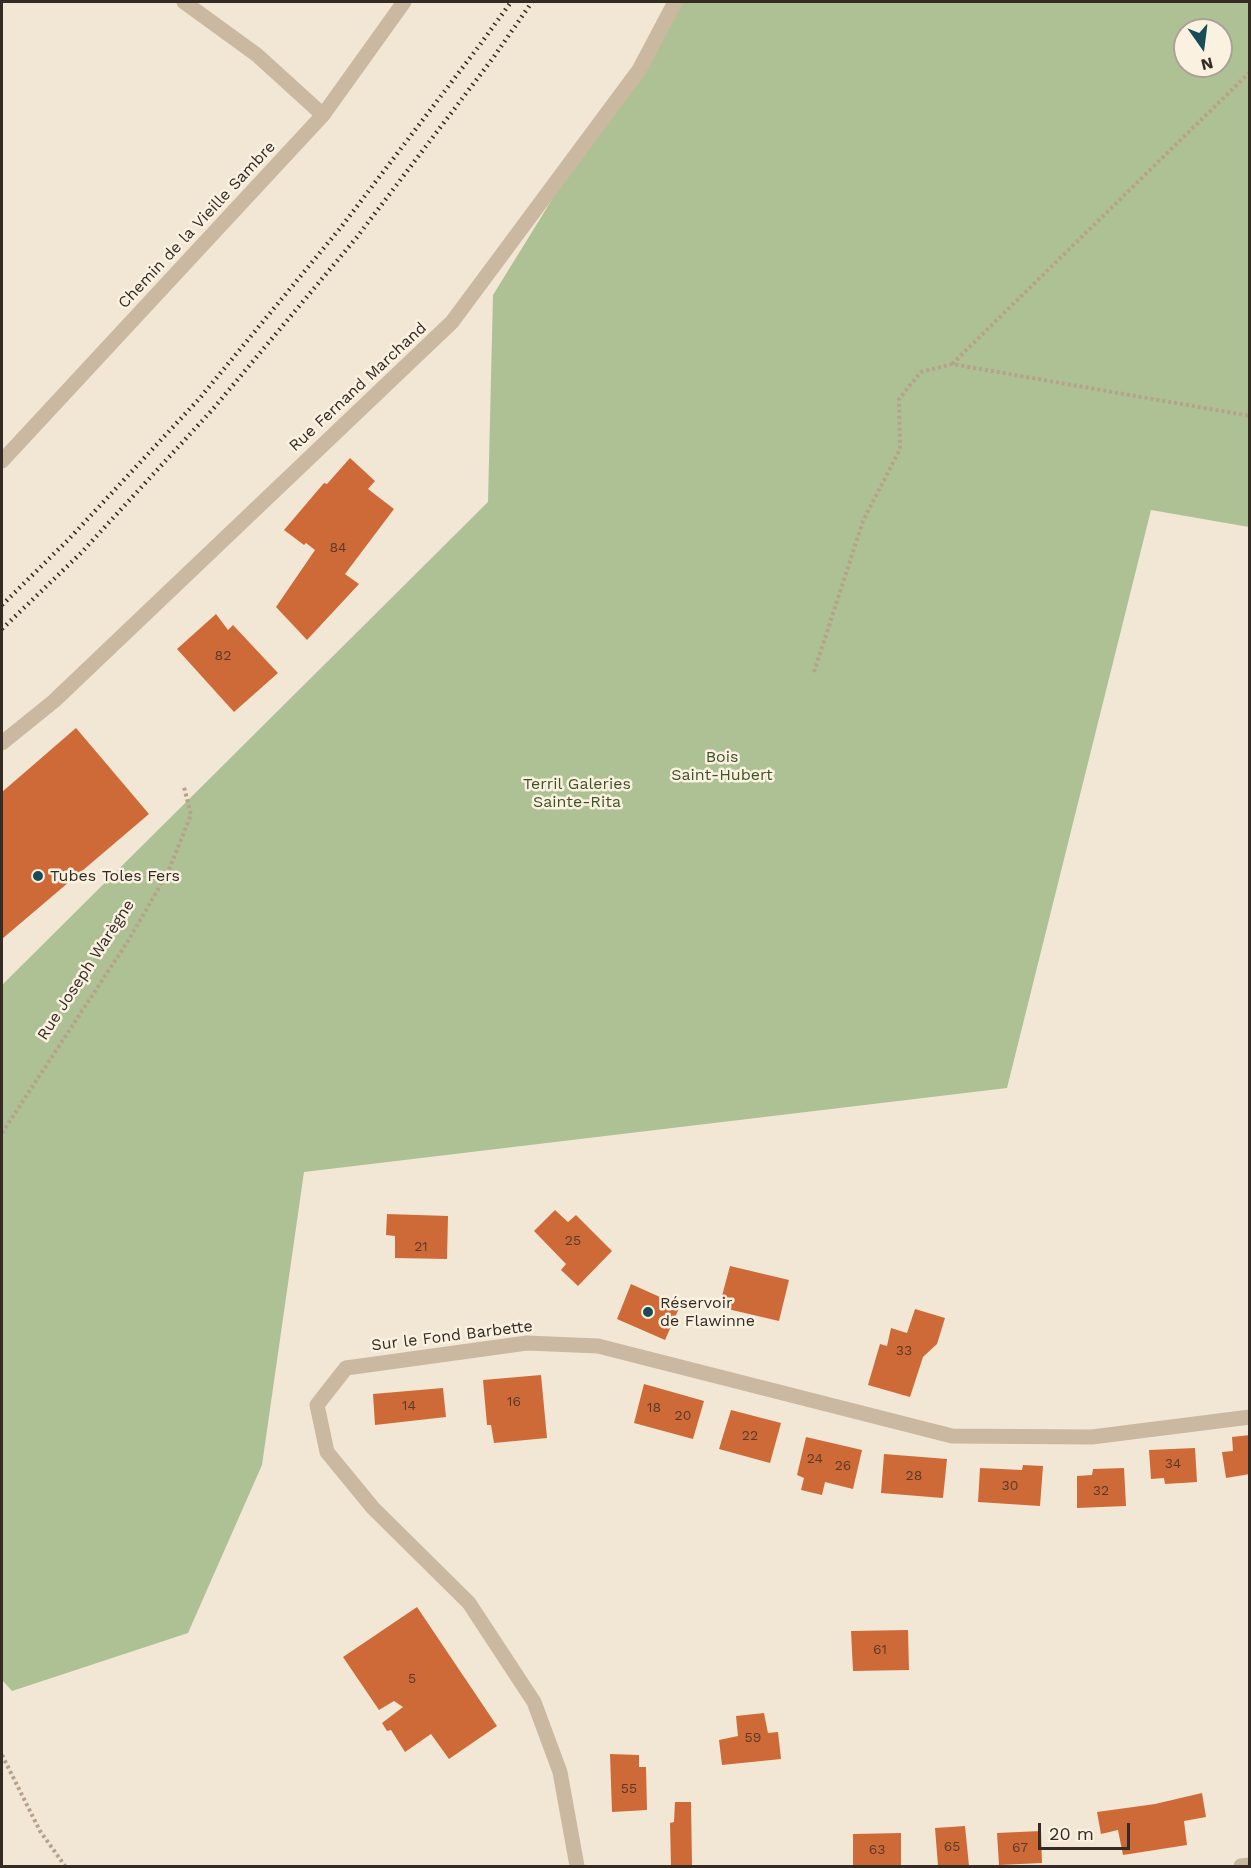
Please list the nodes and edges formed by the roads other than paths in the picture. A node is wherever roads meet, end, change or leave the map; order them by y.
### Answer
1 (184, 2) edge
2 (404, 2) edge
3 (675, 2) edge
4 (323, 115) junction
5 (2, 461) edge
6 (2, 743) edge
7 (1250, 1417) edge
8 (1250, 1864) edge
9 (577, 1866) edge
10 (1241, 1866) edge

1 - 4 street
2 - 4 street, Chemin de la Vieille Sambre
3 - 6 street, Rue Fernand Marchand
4 - 5 street, Chemin de la Vieille Sambre
7 - 9 street, Sur le Fond Barbette
8 - 10 street

